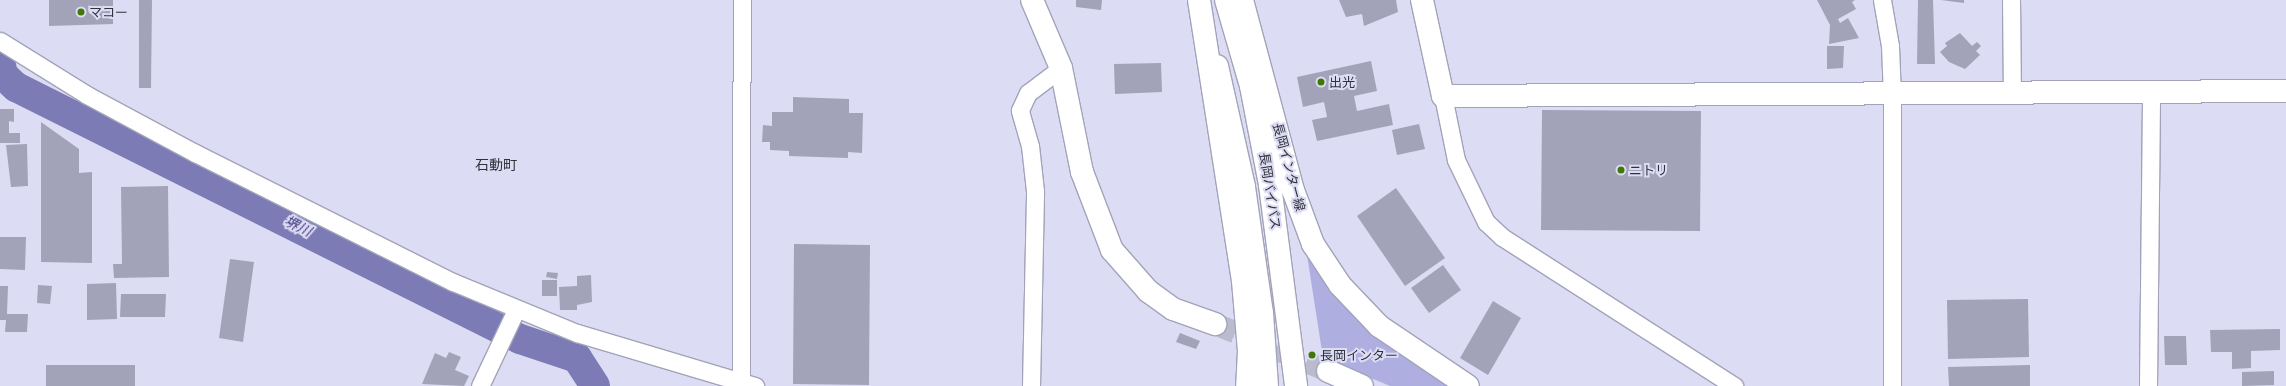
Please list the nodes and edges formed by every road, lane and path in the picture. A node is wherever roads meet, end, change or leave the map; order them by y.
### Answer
1 (742, 0) edge
2 (1032, 0) edge
3 (1200, 0) edge
4 (1226, 0) edge
5 (1242, 0) edge
6 (1422, 0) edge
7 (1882, 0) edge
8 (2011, 0) edge
9 (0, 41) edge
10 (1060, 68) junction
11 (2286, 91) edge
12 (2151, 92) junction
13 (2012, 93) junction
14 (1892, 95) junction
15 (1443, 96) junction
16 (514, 316) junction
17 (1215, 324) tunnel mouth
18 (1328, 371) tunnel mouth
19 (1715, 381) edge
20 (748, 384) edge
21 (1360, 385) edge
22 (480, 386) edge
23 (1031, 386) edge
24 (1247, 386) edge
25 (1267, 386) edge
26 (1296, 386) edge
27 (1468, 386) edge
28 (1734, 386) edge
29 (1892, 386) edge
30 (2148, 386) edge

1 - 20 street
2 - 10 main road
3 - 24 main road
3 - 25 main road, 長岡バイパス
4 - 26 main road, 長岡バイパス
5 - 27 main road, 長岡インター線
6 - 15 main road
7 - 14 street
8 - 13 street
9 - 16 street
10 - 17 main road
10 - 23 street
11 - 12 main road
12 - 13 main road
12 - 30 street
13 - 14 main road
14 - 15 main road
14 - 29 street
15 - 19 street
16 - 20 street
16 - 22 street
18 - 21 main road
19 - 28 street

